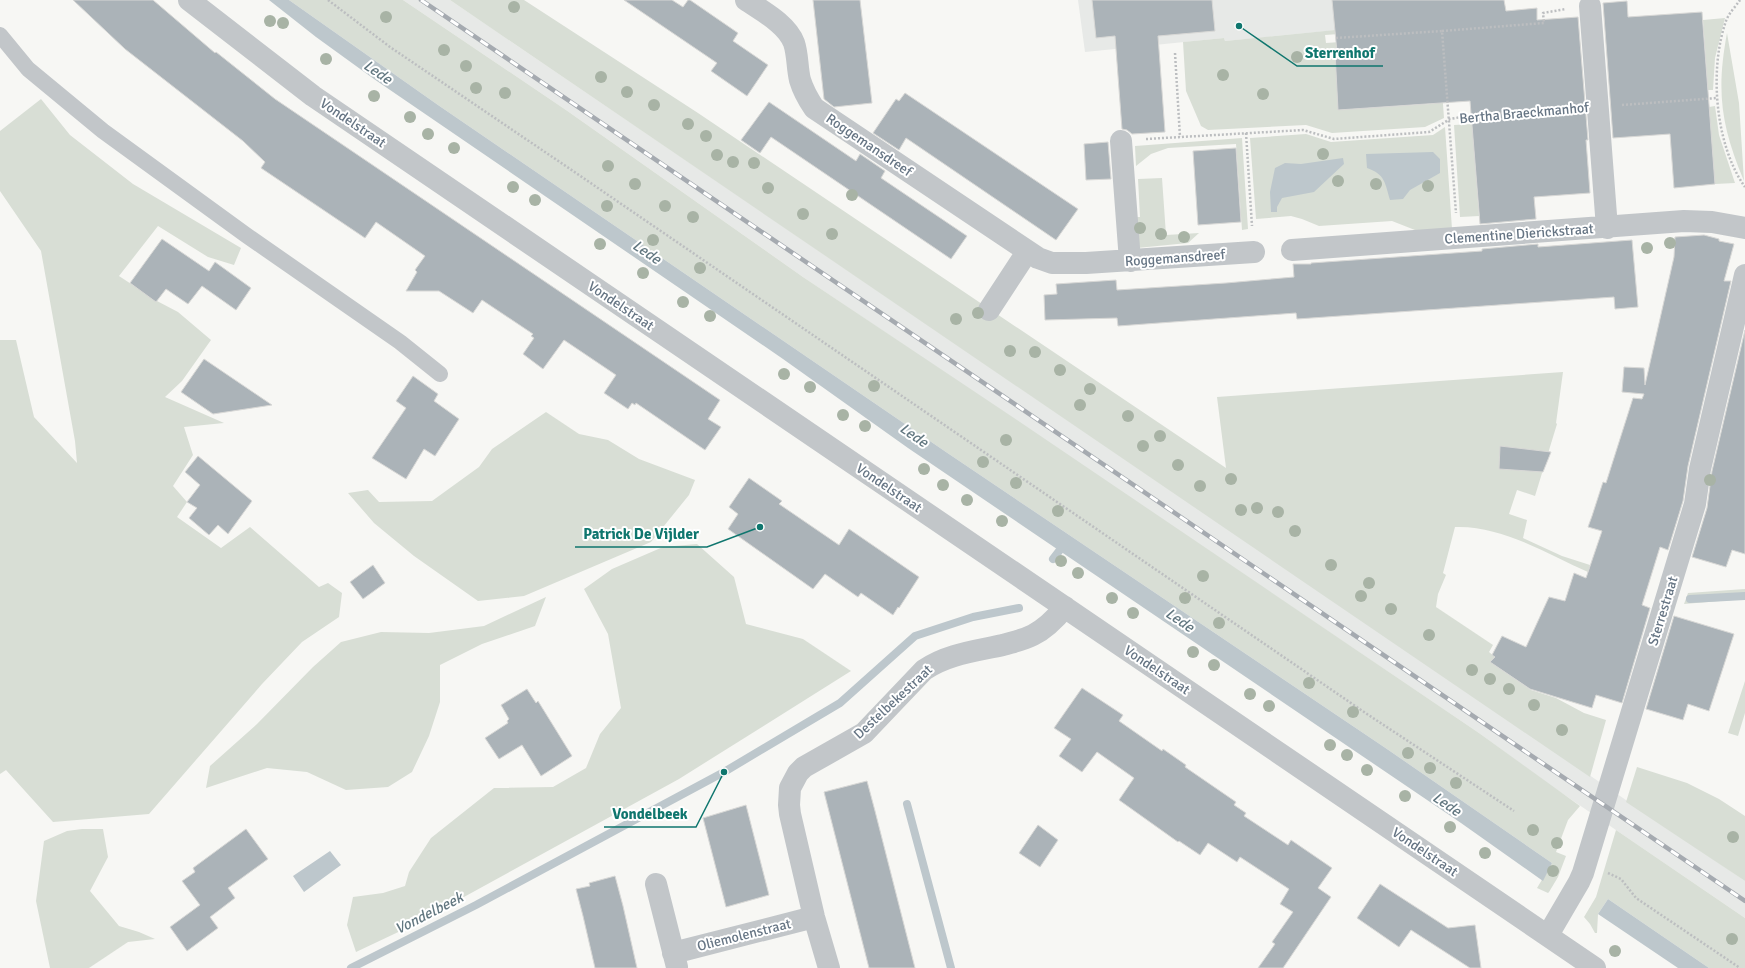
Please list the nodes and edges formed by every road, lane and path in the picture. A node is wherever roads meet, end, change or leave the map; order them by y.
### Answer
1 (189, 0) edge
2 (328, 0) edge
3 (1740, 0) edge
4 (754, 2) edge
5 (1590, 6) joint
6 (1442, 31) junction
7 (0, 35) edge
8 (1336, 38) dead end
9 (1175, 53) dead end
10 (1717, 98) junction
11 (1598, 107) junction
12 (1450, 120) junction
13 (1246, 133) junction
14 (1180, 137) junction
15 (1121, 141) joint
16 (1745, 187) edge
17 (1607, 228) junction
18 (1745, 228) edge
19 (1457, 239) junction
20 (1292, 250) dead end
21 (1027, 252) junction
22 (1254, 252) joint
23 (1130, 261) junction
24 (1745, 276) edge
25 (989, 310) dead end
26 (440, 374) dead end
27 (1065, 607) junction
28 (1514, 811) dead end
29 (1586, 863) junction
30 (656, 884) dead end
31 (814, 917) junction
32 (1548, 935) junction
33 (675, 961) edge
34 (1585, 965) edge
35 (829, 968) edge
36 (1740, 968) edge

1 - 27 street, Vondelstraat
2 - 28 path
3 - 10 path
4 - 21 street, Roggemansdreef
5 - 6 path
5 - 11 street, Bertha Braeckmanhof
6 - 8 path
6 - 12 path, Bertha Braeckmanhof
7 - 26 lane
9 - 14 path
10 - 11 path, Bertha Braeckmanhof
10 - 16 path
11 - 12 path, Bertha Braeckmanhof
11 - 17 street, Bertha Braeckmanhof
12 - 13 path, Bertha Braeckmanhof
12 - 19 path, Bertha Braeckmanhof
13 - 14 path, Bertha Braeckmanhof
13 - 22 path
14 - 15 path, Bertha Braeckmanhof
15 - 23 street
17 - 18 street, Clementine Dierickstraat
17 - 19 street, Clementine Dierickstraat
19 - 20 street, Clementine Dierickstraat
21 - 23 street, Roggemansdreef
21 - 25 street
22 - 23 street, Roggemansdreef
24 - 29 street, Sterrestraat
27 - 31 street, Destelbekestraat
27 - 32 street, Vondelstraat
29 - 32 street, Sterrestraat
29 - 36 path
30 - 33 street, Oliemolenstraat
31 - 33 street, Oliemolenstraat
31 - 35 street, Destelbekestraat
32 - 34 street, Vondelstraat

